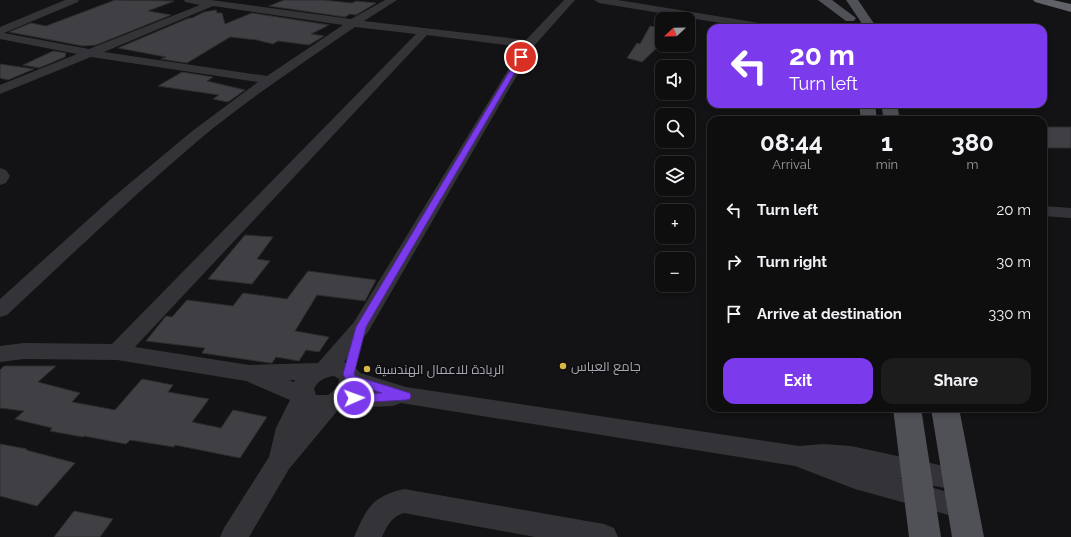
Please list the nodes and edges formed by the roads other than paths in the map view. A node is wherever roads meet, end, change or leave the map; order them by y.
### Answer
1 (74, 0) edge
2 (189, 0) edge
3 (392, 0) edge
4 (570, 0) edge
5 (599, 0) edge
6 (662, 0) edge
7 (824, 0) edge
8 (837, 0) edge
9 (852, 0) edge
10 (1039, 0) edge
11 (1057, 0) edge
12 (215, 2) edge
13 (1071, 4) edge
14 (1071, 8) edge
15 (671, 12) joint
16 (695, 16) edge
17 (353, 23) junction
18 (852, 23) edge
19 (746, 24) edge
20 (868, 24) edge
21 (0, 31) edge
22 (424, 31) junction
23 (0, 36) edge
24 (529, 44) junction
25 (90, 53) junction
26 (269, 80) junction
27 (0, 90) edge
28 (0, 173) edge
29 (0, 180) edge
30 (1047, 211) edge
31 (1071, 213) edge
32 (0, 310) edge
33 (361, 327) junction
34 (117, 352) junction
35 (0, 354) edge
36 (321, 370) junction
37 (248, 373) junction
38 (343, 389) junction
39 (303, 396) junction
40 (908, 412) edge
41 (946, 412) edge
42 (280, 461) junction
43 (917, 483) junction
44 (961, 494) junction
45 (234, 537) edge
46 (368, 537) edge
47 (604, 537) edge
48 (925, 537) edge
49 (968, 537) edge

1 - 21 street
2 - 12 street
3 - 17 street
4 - 24 street
5 - 15 street
6 - 15 street
7 - 18 main road
8 - 18 main road
9 - 20 main road
10 - 14 highway
11 - 13 highway
12 - 17 street
12 - 25 street
16 - 19 street
17 - 22 street
17 - 26 street
22 - 24 street
22 - 34 street
23 - 25 street
24 - 33 street
25 - 26 street
25 - 27 street
26 - 32 street
28 - 29 street
30 - 31 street
33 - 36 street
33 - 38 street
34 - 35 street
34 - 37 street
36 - 37 street
36 - 38 street
36 - 39 street
37 - 39 street
38 - 39 street
38 - 42 street
38 - 43 street
39 - 42 street
40 - 43 main road
41 - 44 main road
42 - 45 street
43 - 44 street
43 - 48 main road
44 - 49 main road
46 - 47 street

